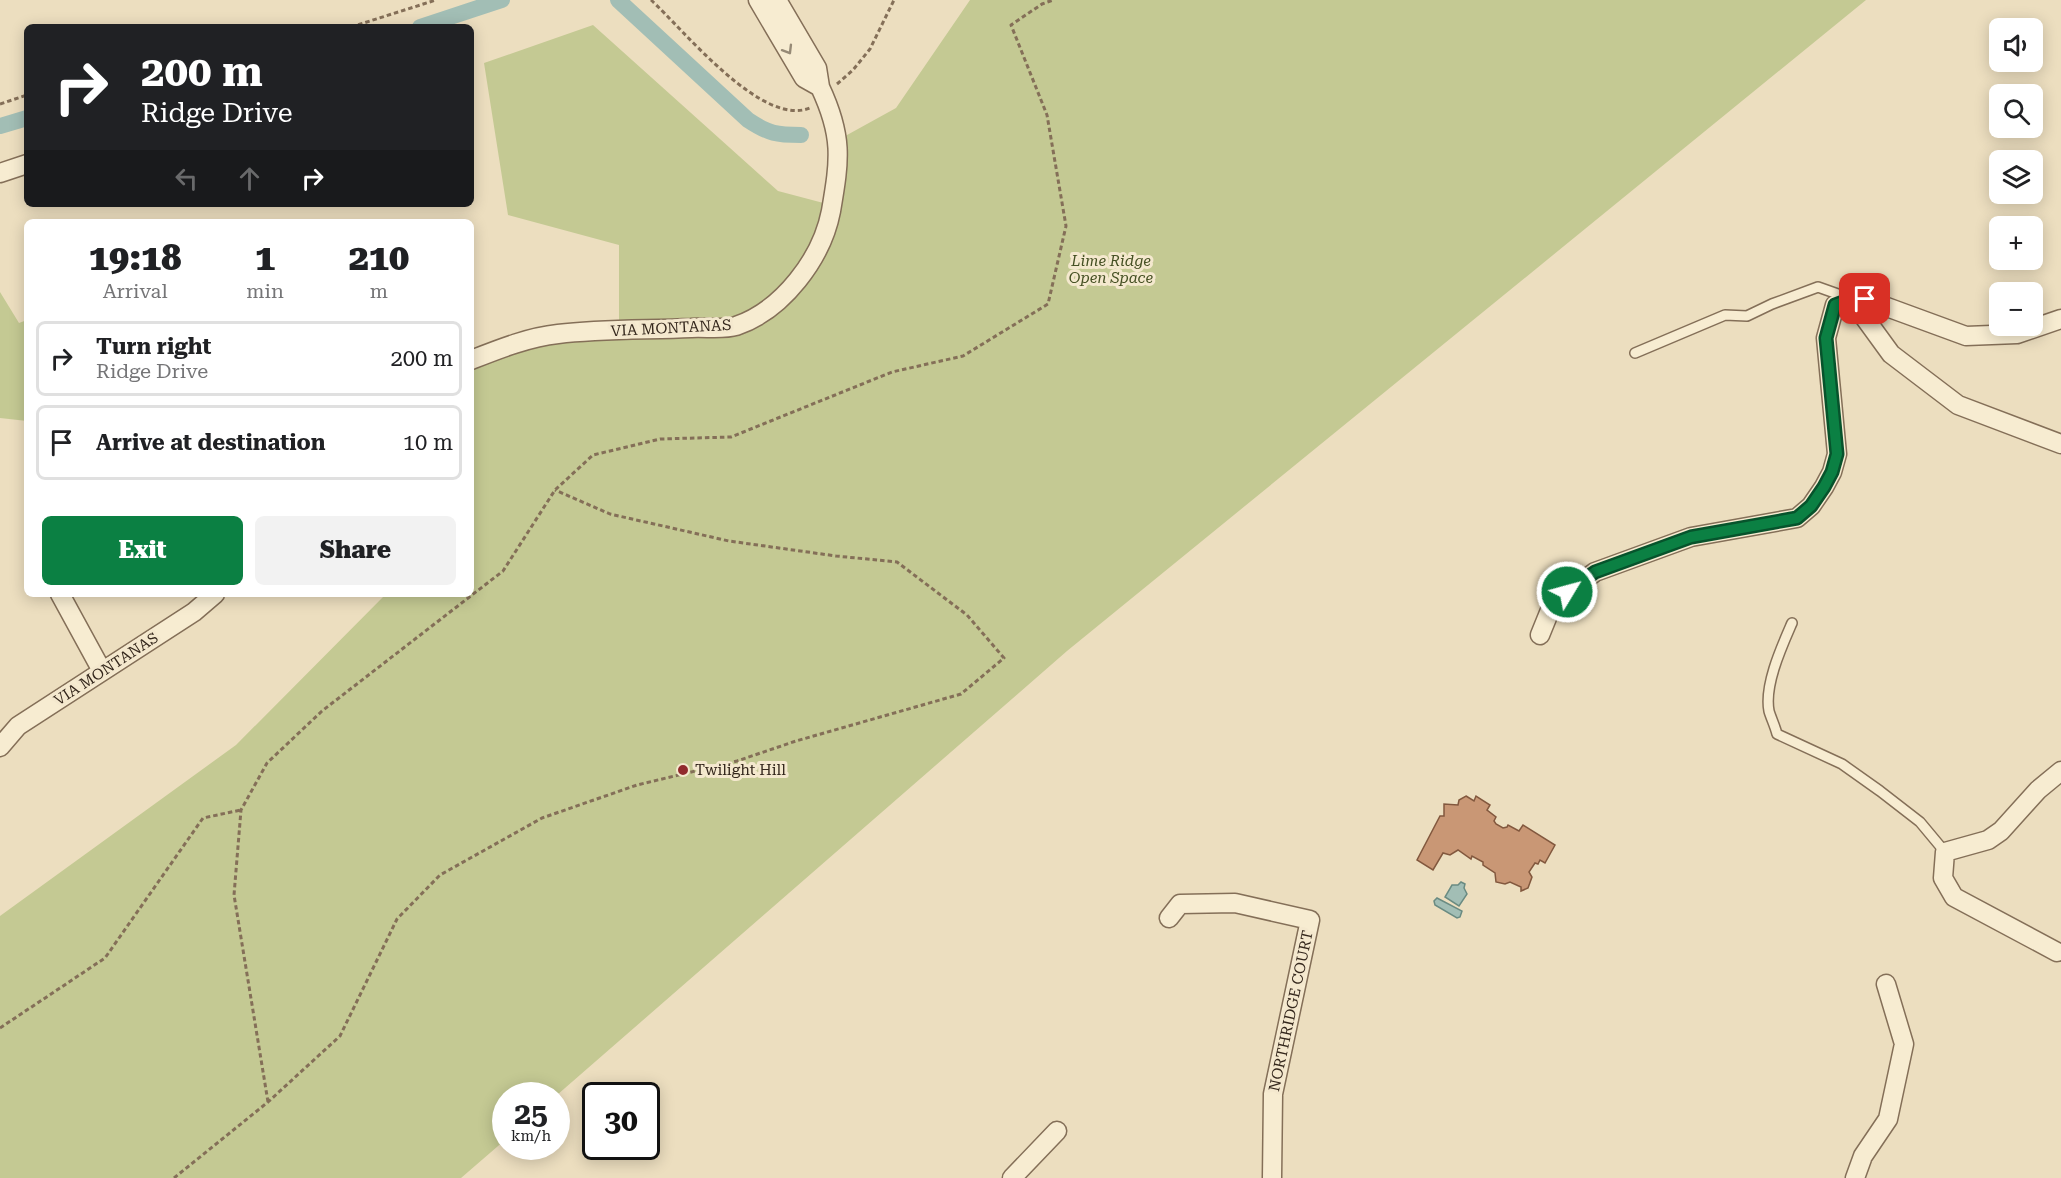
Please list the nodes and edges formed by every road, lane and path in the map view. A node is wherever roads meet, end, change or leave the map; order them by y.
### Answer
1 (436, 0) edge
2 (758, 0) edge
3 (777, 0) edge
4 (1053, 0) edge
5 (360, 24) edge
6 (820, 87) junction
7 (24, 96) edge
8 (0, 104) edge
9 (24, 165) edge
10 (0, 173) edge
11 (1851, 299) junction
12 (2061, 319) edge
13 (1635, 353) dead end
14 (474, 359) edge
15 (2061, 444) edge
16 (555, 490) junction
17 (474, 593) edge
18 (62, 597) edge
19 (211, 597) edge
20 (469, 597) edge
21 (1792, 622) dead end
22 (1540, 635) dead end
23 (102, 671) junction
24 (0, 747) edge
25 (2061, 771) edge
26 (241, 810) junction
27 (1946, 852) junction
28 (1169, 918) dead end
29 (2057, 952) dead end
30 (1886, 984) dead end
31 (0, 1028) edge
32 (268, 1102) junction
33 (1057, 1131) dead end
34 (177, 1177) edge
35 (1012, 1178) edge
36 (1272, 1178) edge
37 (1855, 1178) edge

1 - 5 path
2 -> 6 street, VIA MONTANAS
3 - 6 street, VIA MONTANAS
4 - 16 path
6 - 14 street, VIA MONTANAS
7 - 8 path
9 - 10 street
11 - 12 street
11 - 13 lane
11 - 15 street
11 - 22 street
16 - 17 path
16 - 32 path
18 - 23 street
19 - 23 street, VIA MONTANAS
20 - 26 path
21 - 27 lane
23 - 24 street, VIA MONTANAS
25 - 27 street
26 - 31 path
26 - 32 path
27 - 29 street
28 - 36 street, NORTHRIDGE COURT
30 - 37 street
32 - 34 path
33 - 35 street

